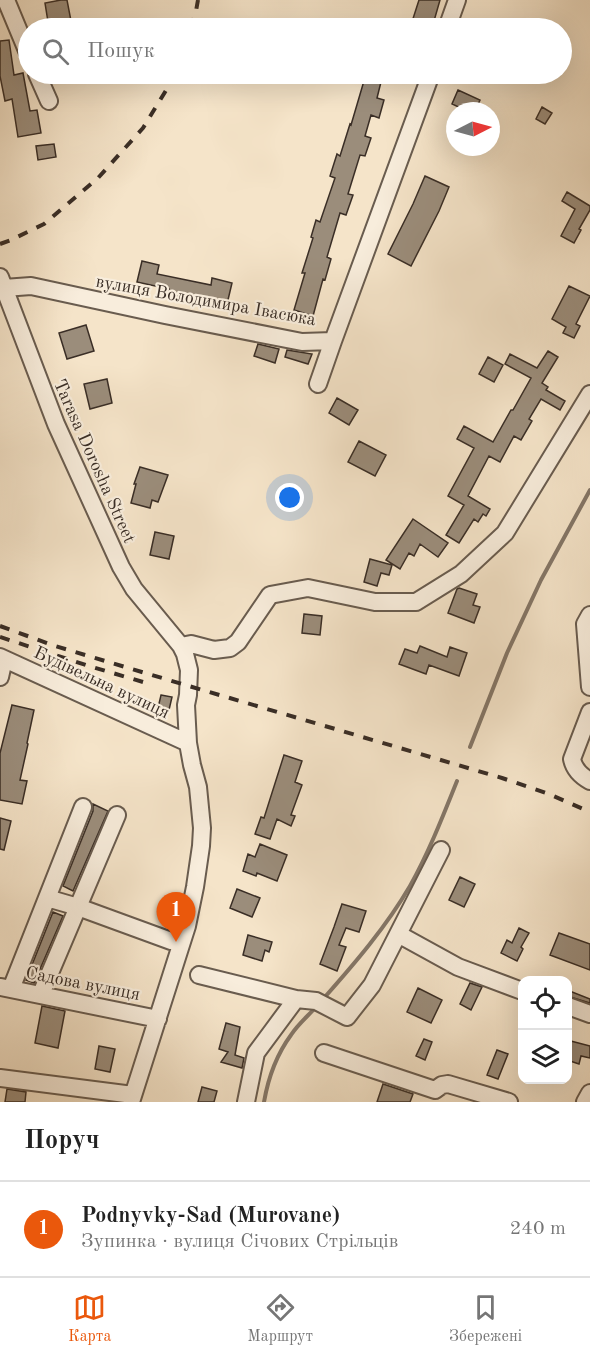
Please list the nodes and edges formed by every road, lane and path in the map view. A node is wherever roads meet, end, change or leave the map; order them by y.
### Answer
1 (6, 0) edge
2 (457, 0) edge
3 (451, 18) edge
4 (18, 29) edge
5 (41, 84) edge
6 (427, 84) edge
7 (49, 102) dead end
8 (2, 281) edge
9 (333, 341) junction
10 (318, 384) dead end
11 (590, 394) edge
12 (590, 615) edge
13 (182, 645) junction
14 (2, 658) edge
15 (0, 677) edge
16 (590, 687) edge
17 (590, 712) edge
18 (188, 743) junction
19 (590, 781) edge
20 (83, 807) dead end
21 (117, 815) dead end
22 (441, 850) dead end
23 (47, 898) junction
24 (78, 907) junction
25 (398, 934) junction
26 (171, 942) dead end
27 (199, 975) dead end
28 (5, 988) edge
29 (518, 990) edge
30 (41, 994) junction
31 (296, 999) junction
32 (572, 1008) edge
33 (590, 1014) edge
34 (158, 1019) junction
35 (324, 1053) dead end
36 (0, 1078) edge
37 (590, 1093) edge
38 (132, 1098) edge
39 (246, 1102) edge
40 (509, 1102) edge
41 (585, 1102) edge

1 - 4 street
2 - 3 street
5 - 7 street
6 - 9 street, вулиця Володимира Івасюка
8 - 9 street, вулиця Володимира Івасюка
8 - 13 street, Tarasa Dorosha Street
9 - 10 street
11 - 13 street
12 - 16 street
13 - 18 street
14 - 15 street
14 - 18 street, Будівельна вулиця
17 - 19 street
18 - 34 street
20 - 23 street
21 - 24 street
22 - 25 street
23 - 24 street
23 - 28 street
24 - 26 street
24 - 30 street
25 - 29 street
25 - 31 street
27 - 31 street
28 - 30 street, Садова вулиця
30 - 34 street, Садова вулиця
31 - 39 street
32 - 33 street
34 - 38 street
35 - 40 street
36 - 38 street
37 - 41 street

